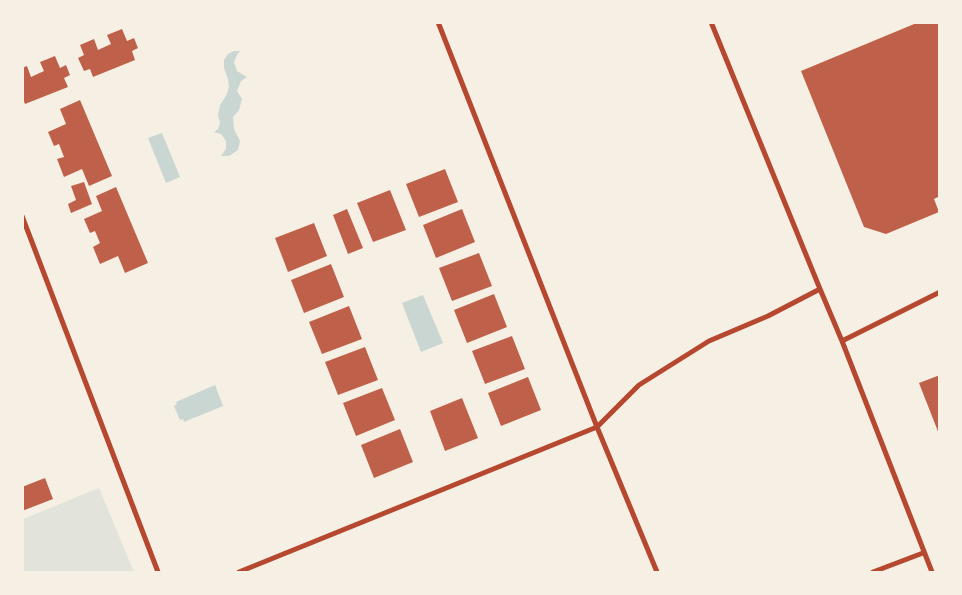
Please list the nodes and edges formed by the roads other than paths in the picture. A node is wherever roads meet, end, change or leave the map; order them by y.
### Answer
1 (438, 22) edge
2 (711, 22) edge
3 (22, 216) edge
4 (820, 289) junction
5 (940, 292) edge
6 (842, 342) junction
7 (596, 427) junction
8 (923, 552) junction
9 (158, 572) edge
10 (239, 572) edge
11 (657, 572) edge
12 (873, 572) edge
13 (932, 572) edge

1 - 7 street
2 - 4 street
3 - 9 street
4 - 6 street
4 - 7 street
5 - 6 street
6 - 8 street
7 - 10 street
7 - 11 street
8 - 12 street
8 - 13 street

